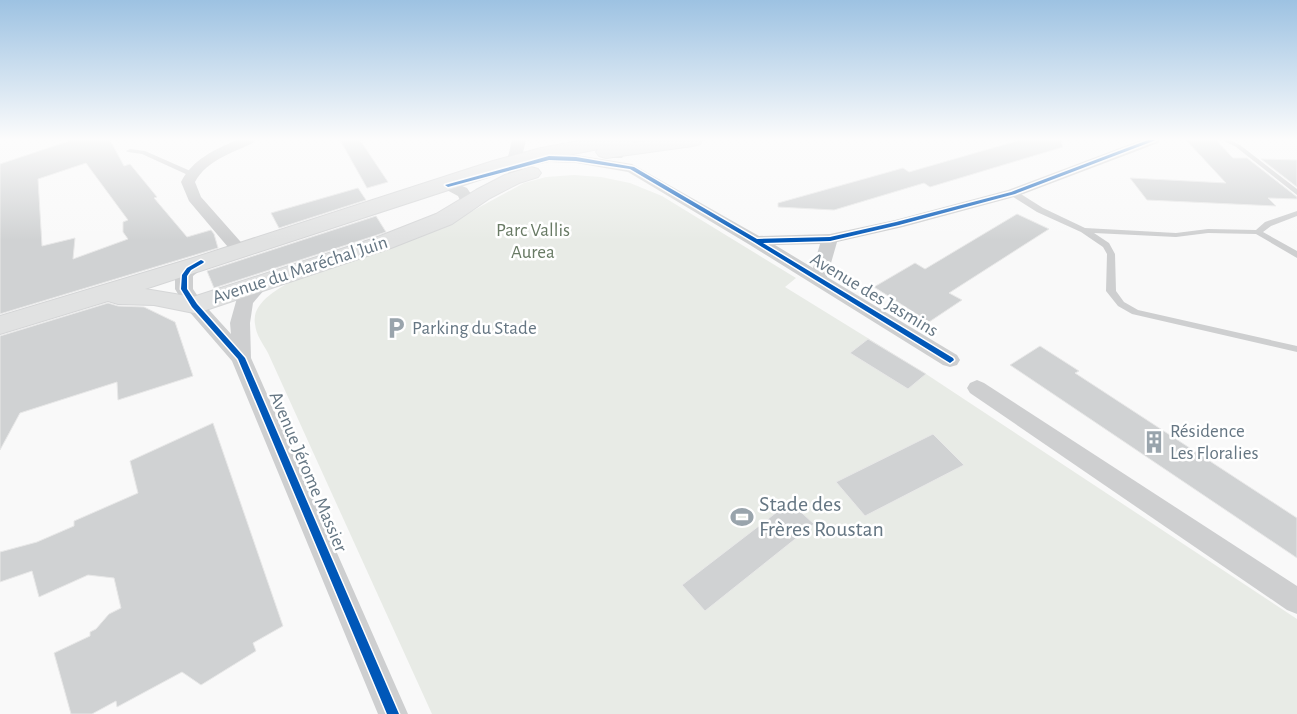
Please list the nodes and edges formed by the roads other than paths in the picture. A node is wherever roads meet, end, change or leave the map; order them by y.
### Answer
1 (191, 173) edge
2 (482, 173) edge
3 (502, 173) edge
4 (643, 173) edge
5 (646, 173) edge
6 (1063, 173) edge
7 (1272, 173) edge
8 (648, 177) junction
9 (448, 185) junction
10 (1013, 192) junction
11 (1297, 193) edge
12 (469, 203) junction
13 (1297, 214) edge
14 (1084, 230) junction
15 (1258, 232) junction
16 (830, 239) junction
17 (756, 241) junction
18 (239, 249) junction
19 (1297, 256) edge
20 (201, 262) junction
21 (818, 279) junction
22 (262, 282) junction
23 (87, 300) junction
24 (194, 305) junction
25 (0, 325) edge
26 (1297, 349) edge
27 (241, 358) junction
28 (950, 360) dead end
29 (977, 388) dead end
30 (1297, 601) edge
31 (393, 714) edge

1 - 18 street
2 - 9 main road, Avenue du Maréchal Juin
3 - 12 main road, Avenue du Maréchal Juin
4 - 8 street, Avenue des Jasmins
5 - 8 street
6 - 10 street, Avenue des Jasmins
7 - 11 lane
8 - 17 street, Avenue des Jasmins
9 - 12 street
9 - 18 main road, Avenue du Maréchal Juin
10 - 14 lane
10 - 16 street, Avenue des Jasmins
12 - 22 main road, Avenue du Maréchal Juin
13 - 15 lane
14 - 15 lane
14 - 26 lane
15 - 19 lane
16 - 17 street, Avenue des Jasmins
16 - 21 street, Avenue des Jasmins
17 - 21 street, Avenue des Jasmins
18 - 20 main road, Avenue du Maréchal Juin
20 - 23 main road, Avenue du Maréchal Juin
20 - 24 street, Avenue Jérome Massier
21 - 28 street, Avenue des Jasmins
22 - 24 main road, Avenue du Maréchal Juin
22 - 27 street, Avenue Jérome Massier
23 - 24 main road, Avenue du Maréchal Juin
23 - 25 main road
24 - 27 street, Avenue Jérome Massier
27 - 31 street, Avenue Jérome Massier
29 - 30 street

